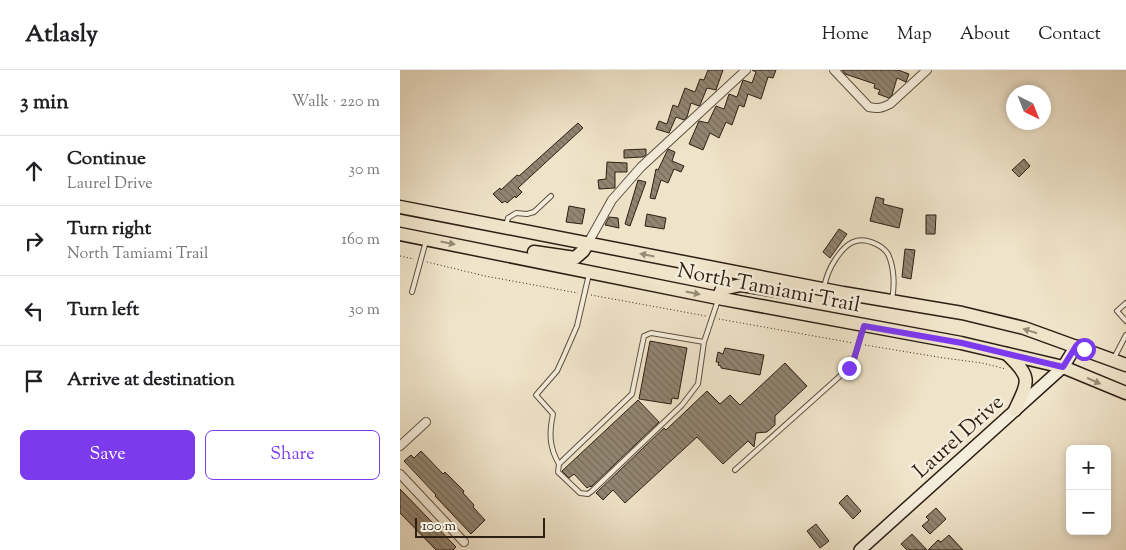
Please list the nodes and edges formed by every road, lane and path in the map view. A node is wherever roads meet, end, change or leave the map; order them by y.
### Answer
1 (746, 70) edge
2 (927, 70) edge
3 (837, 71) edge
4 (551, 196) dead end
5 (400, 207) edge
6 (505, 228) junction
7 (400, 234) edge
8 (427, 239) junction
9 (588, 243) junction
10 (489, 252) junction
11 (590, 272) junction
12 (824, 291) junction
13 (412, 292) dead end
14 (718, 298) junction
15 (892, 301) junction
16 (1126, 303) edge
17 (1126, 321) edge
18 (864, 326) junction
19 (1126, 335) edge
20 (704, 342) junction
21 (1076, 346) junction
22 (1007, 354) junction
23 (1113, 360) junction
24 (1126, 365) edge
25 (1063, 367) junction
26 (1126, 393) edge
27 (1015, 410) junction
28 (426, 422) dead end
29 (400, 446) edge
30 (559, 464) junction
31 (735, 470) dead end
32 (400, 474) edge
33 (464, 542) dead end
34 (860, 550) edge

1 - 9 street
2 - 3 street
4 - 6 lane
5 - 6 main road, North Tamiami Trail
6 - 9 main road, North Tamiami Trail
7 - 8 main road, North Tamiami Trail
8 -> 10 main road, North Tamiami Trail
8 - 13 lane
9 - 10 main road
12 -> 9 main road, North Tamiami Trail
10 - 11 main road, North Tamiami Trail
11 -> 14 main road, North Tamiami Trail
11 - 30 lane
12 - 14 main road
12 - 15 main road, North Tamiami Trail
12 - 15 lane
14 - 18 main road, North Tamiami Trail
14 - 20 lane
21 -> 15 main road, North Tamiami Trail
16 - 17 lane
18 - 22 main road, North Tamiami Trail
18 - 31 lane
19 - 23 lane
20 - 30 lane
20 - 30 lane
21 - 23 main road, North Tamiami Trail
21 - 25 street, Laurel Drive
22 - 25 main road, North Tamiami Trail
22 - 27 main road
23 - 24 main road, North Tamiami Trail
25 -> 26 main road, North Tamiami Trail
25 - 27 street, Laurel Drive
27 - 34 street, Laurel Drive
28 - 29 street
32 - 33 street

